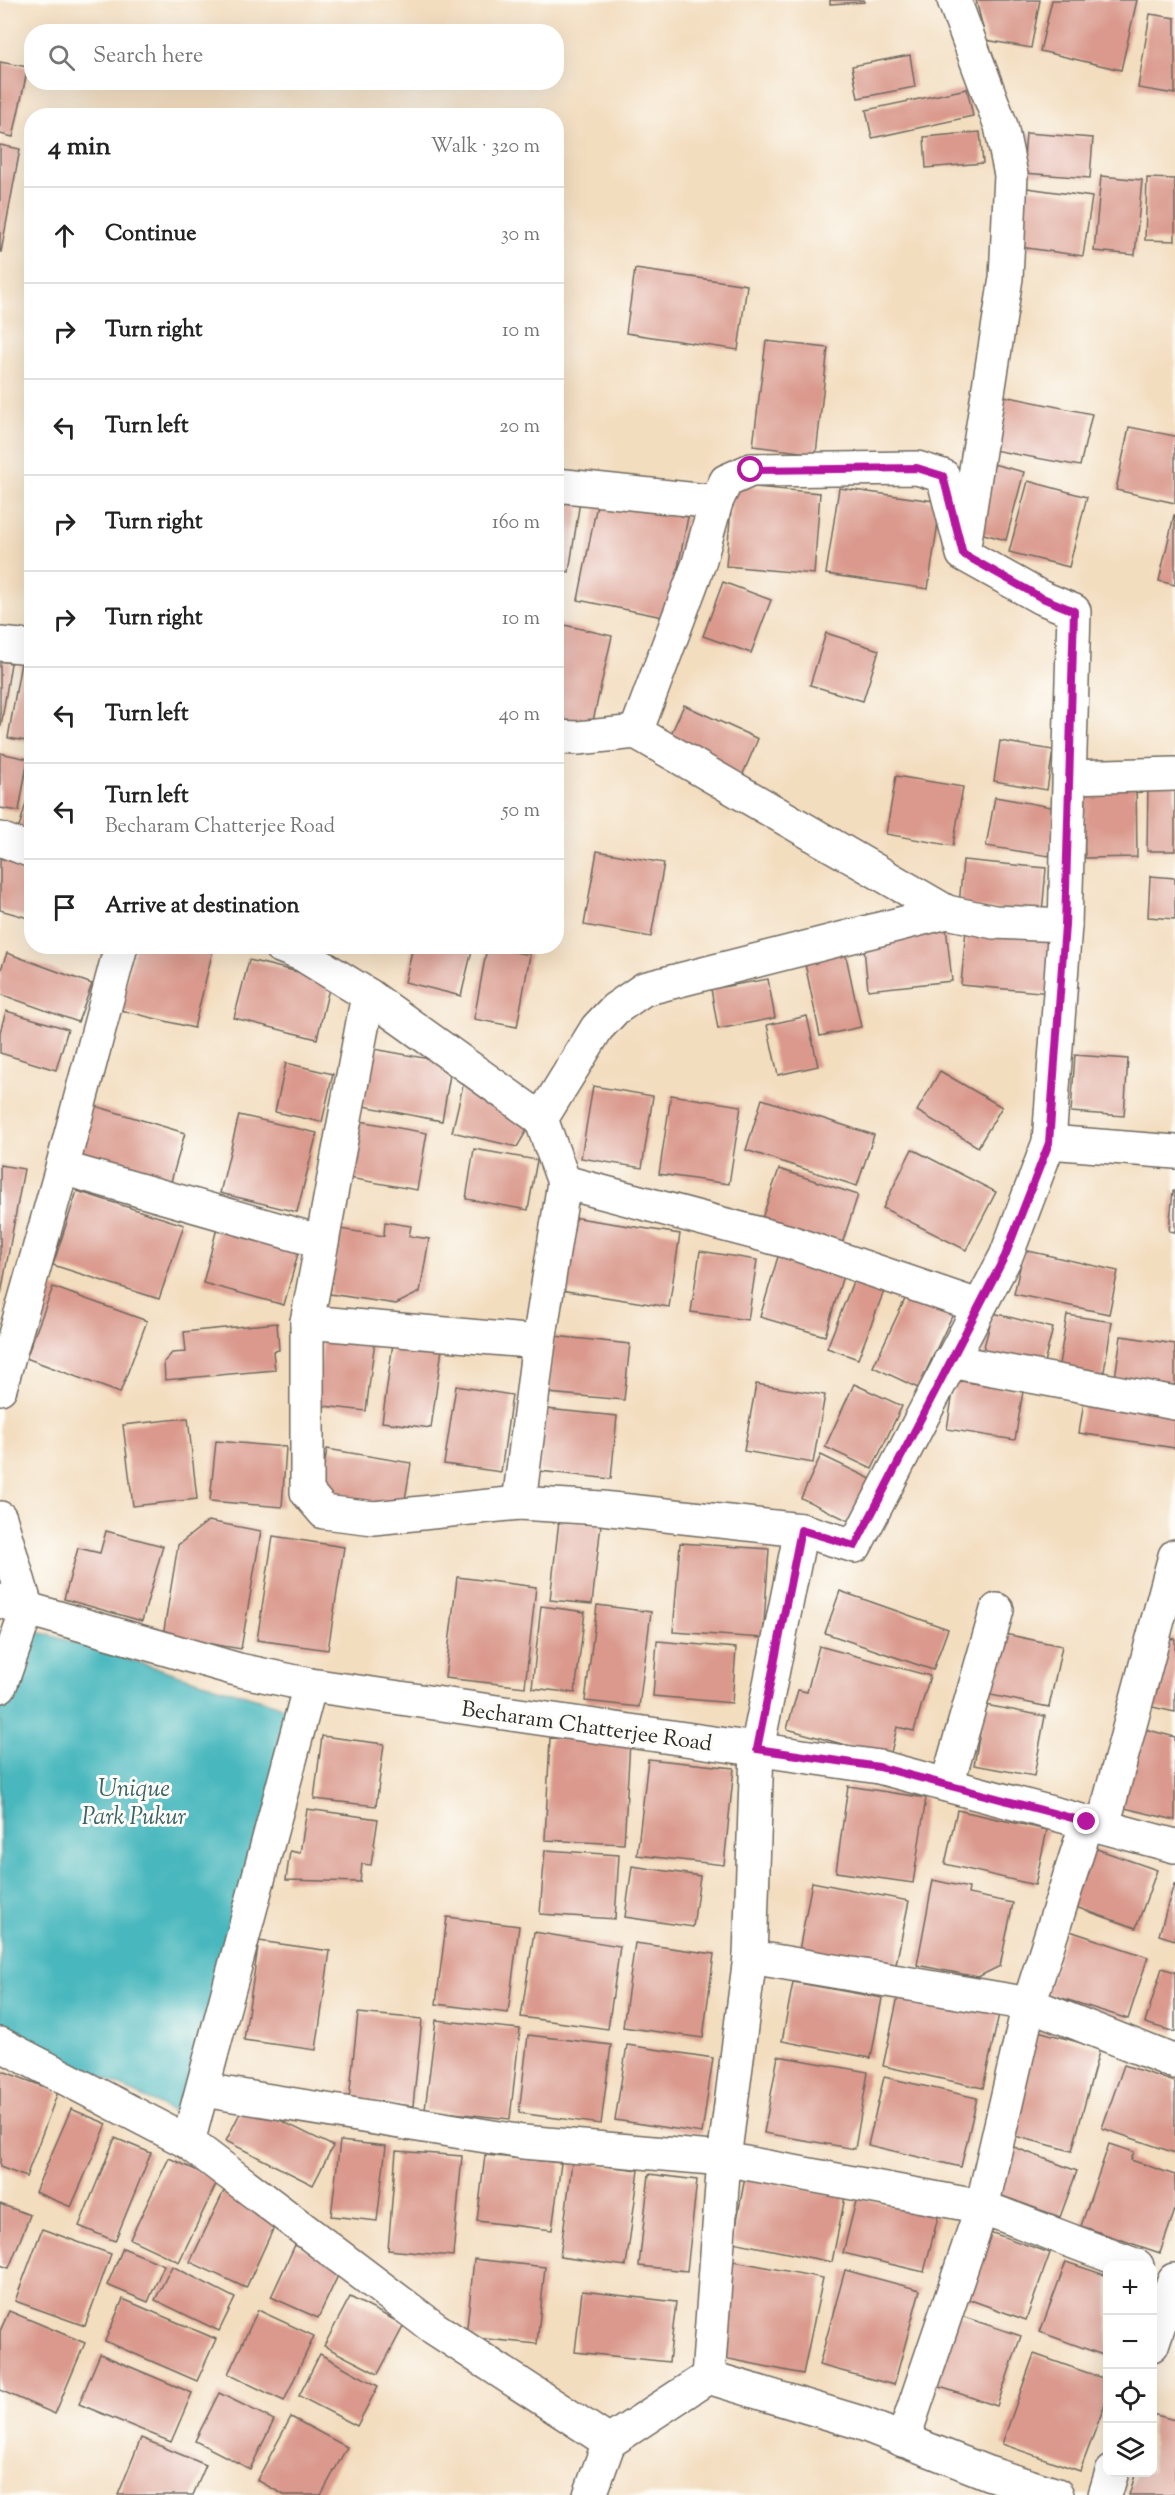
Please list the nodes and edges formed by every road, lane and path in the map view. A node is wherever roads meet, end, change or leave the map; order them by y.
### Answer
1 (954, 0) edge
2 (564, 486) edge
3 (716, 502) junction
4 (963, 554) junction
5 (0, 644) edge
6 (24, 646) edge
7 (636, 732) junction
8 (564, 737) edge
9 (1175, 774) edge
10 (1071, 777) junction
11 (0, 839) edge
12 (24, 848) edge
13 (947, 912) junction
14 (1065, 925) junction
15 (119, 954) edge
16 (300, 954) edge
17 (368, 995) junction
18 (541, 1119) junction
19 (1049, 1143) junction
20 (1175, 1152) edge
21 (62, 1168) junction
22 (564, 1182) junction
23 (322, 1242) junction
24 (978, 1306) junction
25 (307, 1322) junction
26 (539, 1342) junction
27 (950, 1361) junction
28 (1, 1380) edge
29 (1175, 1403) edge
30 (519, 1503) junction
31 (0, 1518) edge
32 (801, 1530) junction
33 (1175, 1556) edge
34 (13, 1606) edge
35 (996, 1610) dead end
36 (309, 1685) junction
37 (0, 1686) edge
38 (757, 1749) junction
39 (947, 1785) junction
40 (1095, 1824) junction
41 (1175, 1846) edge
42 (750, 1957) junction
43 (1029, 2004) junction
44 (0, 2044) edge
45 (1175, 2062) edge
46 (203, 2090) junction
47 (188, 2142) junction
48 (723, 2159) junction
49 (982, 2207) junction
50 (1126, 2261) edge
51 (1167, 2276) edge
52 (1157, 2322) edge
53 (708, 2377) junction
54 (903, 2440) junction
55 (609, 2442) junction
56 (1110, 2477) edge
57 (590, 2495) edge
58 (1057, 2495) edge
59 (1105, 2495) edge

1 - 4 street
2 - 3 street
3 - 4 street
3 - 7 street
4 - 10 street
5 - 6 street
7 - 8 street
7 - 13 street
9 - 10 street
10 - 14 street
11 - 12 street
13 - 14 street
13 - 18 street
14 - 19 street
15 - 21 street
16 - 17 street
17 - 18 street
17 - 23 street
18 - 22 street
19 - 20 street
19 - 24 street
21 - 23 street
21 - 28 street
22 - 24 street
22 - 26 street
23 - 25 street
24 - 27 street
25 - 26 street
25 - 30 street
26 - 30 street
27 - 29 street
27 - 32 street
30 - 32 street
31 - 34 street
32 - 38 street
33 - 40 street
34 - 36 street, Becharam Chatterjee Road
34 - 37 street
35 - 39 street
36 - 38 street, Becharam Chatterjee Road
36 - 46 street
38 - 39 street, Becharam Chatterjee Road
38 - 42 street
39 - 40 street, Becharam Chatterjee Road
40 - 41 street, Becharam Chatterjee Road
40 - 43 street
42 - 43 street
42 - 48 street
43 - 45 street
43 - 49 street
44 - 47 street
46 - 47 street
46 - 48 street
47 - 55 street
48 - 49 street
48 - 53 street
49 - 50 street
49 - 54 street
51 - 52 street
53 - 54 street
53 - 55 street
54 - 58 street
55 - 57 street
56 - 59 street

